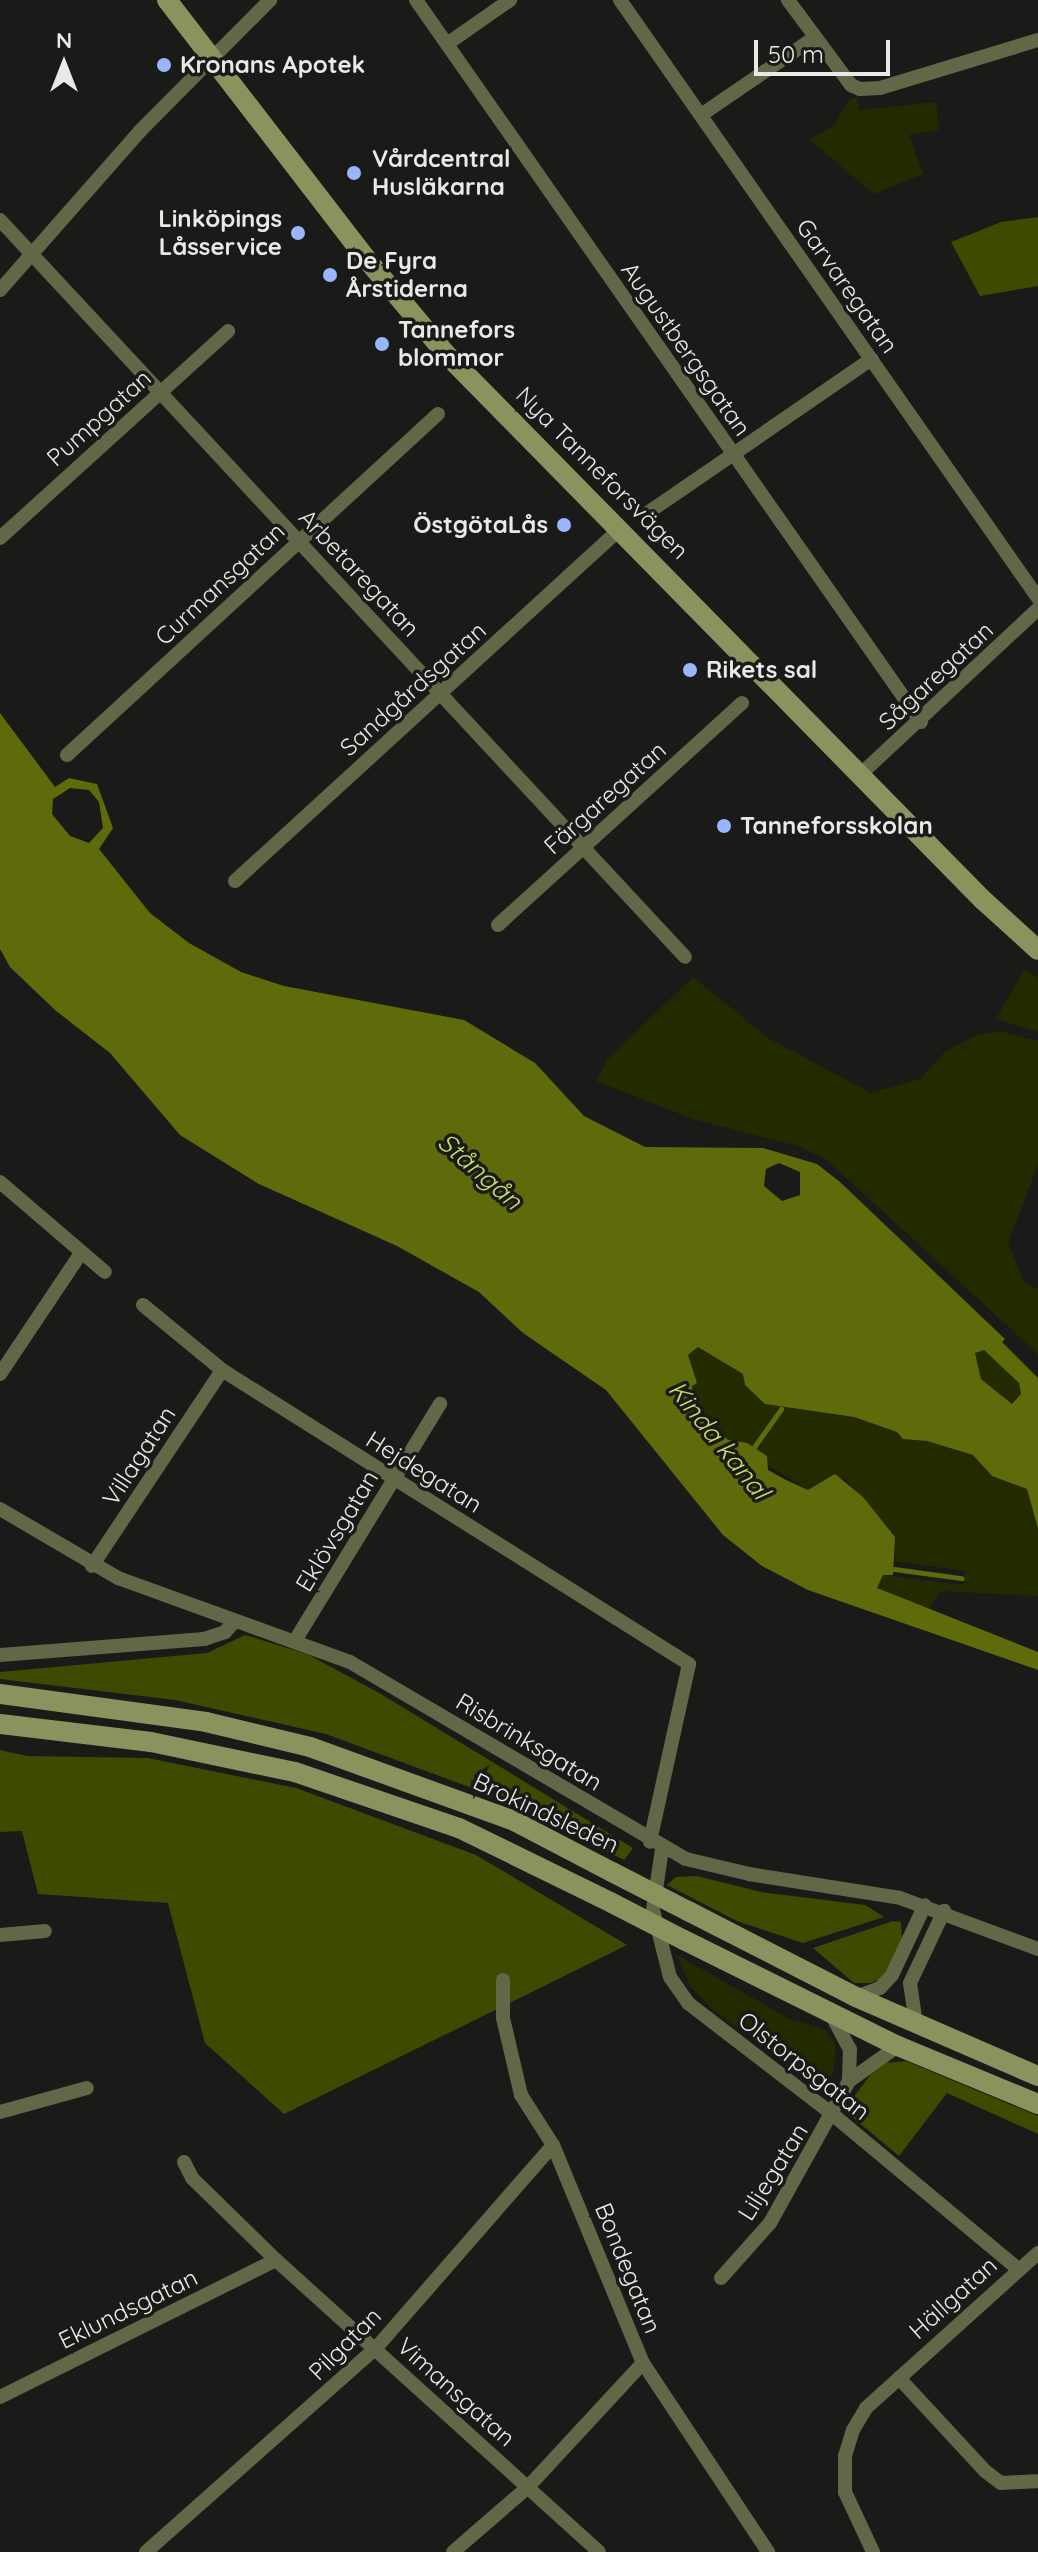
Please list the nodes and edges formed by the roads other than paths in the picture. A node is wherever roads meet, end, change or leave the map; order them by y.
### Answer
1 (167, 0) edge
2 (270, 0) edge
3 (416, 0) edge
4 (510, 0) edge
5 (620, 0) edge
6 (788, 0) edge
7 (814, 38) junction
8 (1038, 40) edge
9 (447, 44) junction
10 (211, 61) junction
11 (701, 115) junction
12 (0, 220) edge
13 (33, 252) junction
14 (0, 290) edge
15 (228, 331) dead end
16 (872, 359) junction
17 (161, 390) junction
18 (438, 414) dead end
19 (732, 454) junction
20 (649, 512) dead end
21 (620, 529) junction
22 (0, 538) edge
23 (299, 541) junction
24 (1038, 598) edge
25 (1038, 609) edge
26 (442, 693) junction
27 (742, 703) dead end
28 (921, 722) junction
29 (67, 755) dead end
30 (862, 773) junction
31 (582, 849) junction
32 (235, 881) dead end
33 (498, 925) dead end
34 (1038, 950) edge
35 (685, 957) dead end
36 (0, 1182) edge
37 (81, 1253) junction
38 (105, 1272) dead end
39 (143, 1305) dead end
40 (222, 1370) junction
41 (0, 1374) edge
42 (440, 1404) dead end
43 (394, 1479) junction
44 (0, 1509) edge
45 (92, 1566) junction
46 (235, 1621) junction
47 (296, 1639) junction
48 (0, 1655) edge
49 (689, 1664) joint
50 (0, 1694) edge
51 (0, 1724) edge
52 (656, 1845) junction
53 (925, 1905) junction
54 (944, 1911) junction
55 (45, 1931) dead end
56 (0, 1935) edge
57 (1038, 1949) edge
58 (503, 1980) dead end
59 (856, 1997) junction
60 (831, 2013) junction
61 (916, 2024) junction
62 (898, 2046) junction
63 (1038, 2076) edge
64 (849, 2081) junction
65 (87, 2088) dead end
66 (1038, 2104) edge
67 (0, 2112) edge
68 (832, 2114) junction
69 (553, 2145) junction
70 (184, 2162) dead end
71 (1038, 2253) edge
72 (276, 2260) junction
73 (1018, 2269) junction
74 (721, 2278) dead end
75 (376, 2348) junction
76 (643, 2363) junction
77 (899, 2378) junction
78 (0, 2397) edge
79 (1036, 2481) edge
80 (528, 2487) junction
81 (146, 2552) edge
82 (453, 2552) edge
83 (599, 2552) edge
84 (768, 2552) edge
85 (873, 2552) edge

1 - 10 main road, Nya Tanneforsvägen
2 - 10 street
3 - 9 street, Augustbergsgatan
4 - 9 street
5 - 11 street, Garvaregatan
6 - 7 street
7 - 8 street
7 - 11 street
9 - 19 street, Augustbergsgatan
10 - 13 street
10 - 21 main road, Nya Tanneforsvägen
11 - 16 street, Garvaregatan
12 - 13 street, Arbetaregatan
13 - 14 street
13 - 17 street, Arbetaregatan
15 - 17 street, Pumpgatan
16 - 19 street
16 - 24 street, Garvaregatan
17 - 22 street, Pumpgatan
17 - 23 street, Arbetaregatan
18 - 23 street, Curmansgatan
19 - 20 street
19 - 28 street, Augustbergsgatan
21 - 26 street, Sandgårdsgatan
21 - 30 main road, Nya Tanneforsvägen
23 - 26 street, Arbetaregatan
23 - 29 street, Curmansgatan
25 - 28 street, Sågaregatan
26 - 31 street, Arbetaregatan
26 - 32 street, Sandgårdsgatan
27 - 31 street, Färgaregatan
28 - 30 street, Sågaregatan
30 - 34 main road, Nya Tanneforsvägen
31 - 33 street, Färgaregatan
31 - 35 street, Arbetaregatan
36 - 37 street
37 - 38 street
37 - 41 street
39 - 40 street, Hejdegatan
40 - 43 street, Hejdegatan
40 - 45 street, Villagatan
42 - 43 street, Eklövsgatan
43 - 47 street, Eklövsgatan
43 - 49 street, Hejdegatan
44 - 45 street, Risbrinksgatan
45 - 46 street, Risbrinksgatan
46 - 47 street, Risbrinksgatan
46 - 48 street
47 - 52 street, Risbrinksgatan
49 - 52 street, Olstorpsgatan
50 - 59 main road, Brokindsleden, bridge
51 - 60 main road, Brokindsleden, bridge
52 - 53 street, Risbrinksgatan
52 - 68 street, Olstorpsgatan
53 - 54 street, Risbrinksgatan
53 - 59 street
54 - 57 street, Risbrinksgatan
54 - 61 street
55 - 56 street
58 - 69 street, Bondegatan
59 - 61 main road, Brokindsleden
60 - 62 main road, Brokindsleden
60 - 64 street
61 - 63 main road, Brokindsleden
62 - 64 street, Liljegatan
62 - 66 main road, Brokindsleden
64 - 68 street, Liljegatan
65 - 67 street
68 - 73 street, Olstorpsgatan
68 - 74 street, Liljegatan
69 - 75 street, Pilgatan
69 - 76 street, Bondegatan
70 - 72 street, Vimansgatan
71 - 73 street, Hällgatan
72 - 75 street, Vimansgatan
72 - 78 street, Eklundsgatan
73 - 77 street, Hällgatan
75 - 80 street, Vimansgatan
75 - 81 street, Pilgatan
76 - 80 street
76 - 84 street, Bondegatan
77 - 79 street
77 - 85 street, Hällgatan
80 - 82 street
80 - 83 street, Vimansgatan

